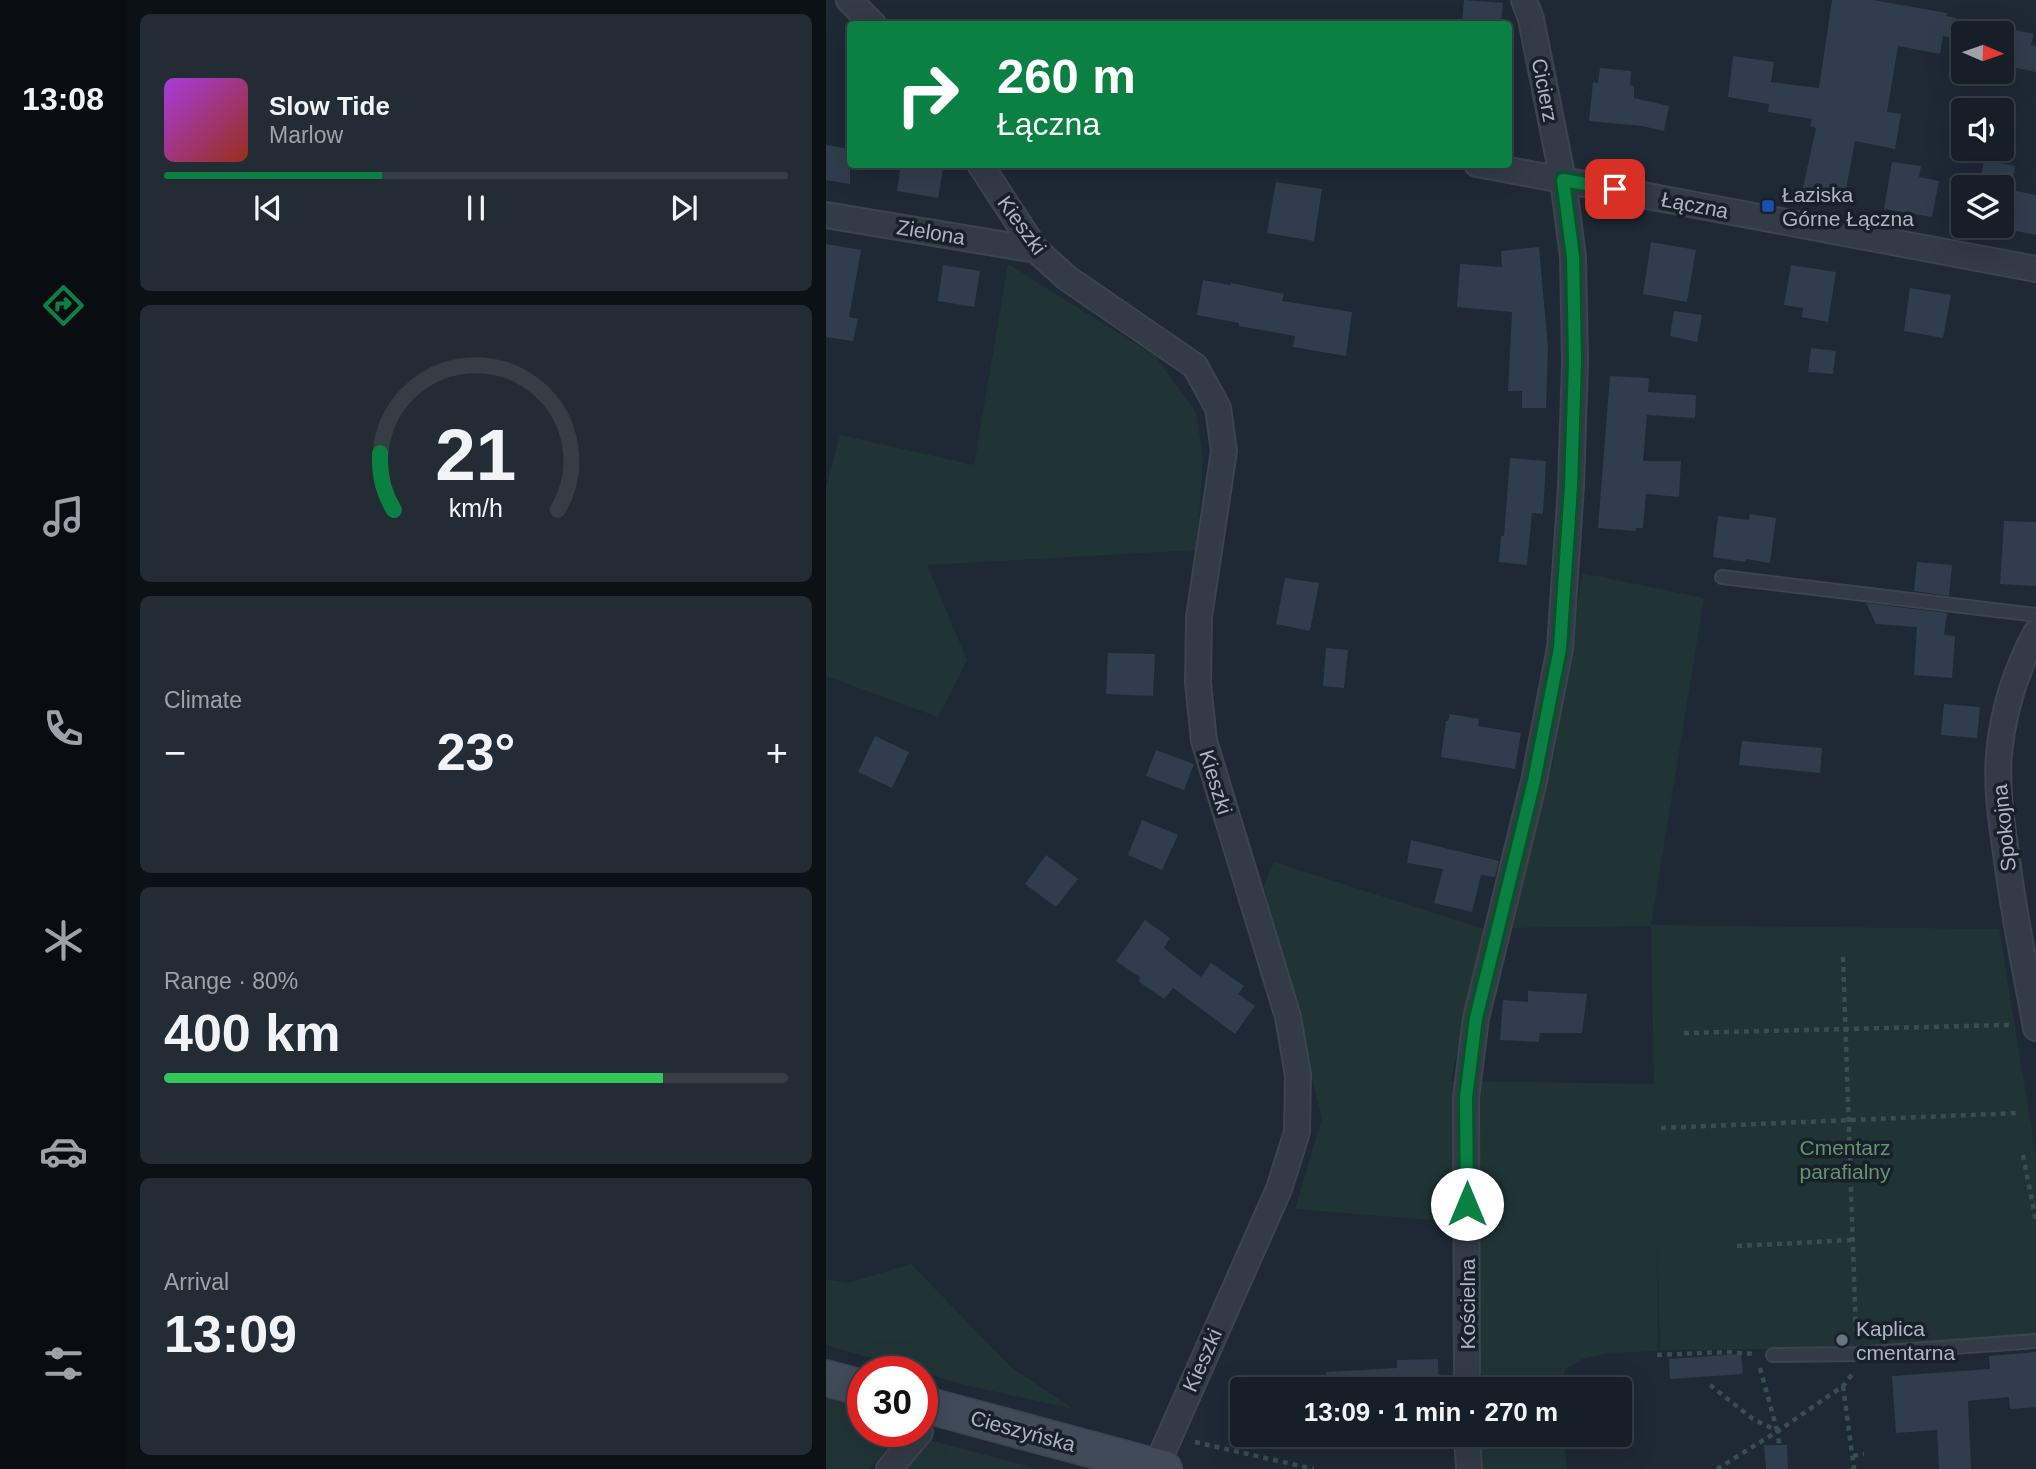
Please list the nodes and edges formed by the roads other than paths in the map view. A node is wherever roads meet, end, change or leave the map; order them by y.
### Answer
1 (849, 0) edge
2 (1524, 0) edge
3 (870, 21) edge
4 (983, 168) edge
5 (1498, 168) edge
6 (1563, 180) junction
7 (826, 215) edge
8 (1035, 250) junction
9 (2036, 269) edge
10 (1722, 577) dead end
11 (2036, 615) edge
12 (2036, 633) edge
13 (2036, 1028) edge
14 (2036, 1341) edge
15 (1773, 1355) road end
16 (1467, 1377) edge
17 (826, 1378) edge
18 (847, 1384) edge
19 (938, 1420) edge
20 (905, 1447) edge
21 (1468, 1447) edge
22 (1153, 1461) edge
23 (889, 1469) edge
24 (1469, 1469) edge

1 - 3 street
2 - 6 street, Cicierz
4 - 8 street, Kieszki
5 - 6 street, Łączna
6 - 9 street, Łączna
6 - 16 street, Kościelna
7 - 8 street, Zielona
8 - 22 street, Kieszki
10 - 11 lane
12 - 13 street, Spokojna
14 - 15 lane
17 - 18 street
19 - 22 street, Cieszyńska
20 - 23 street
21 - 24 street

